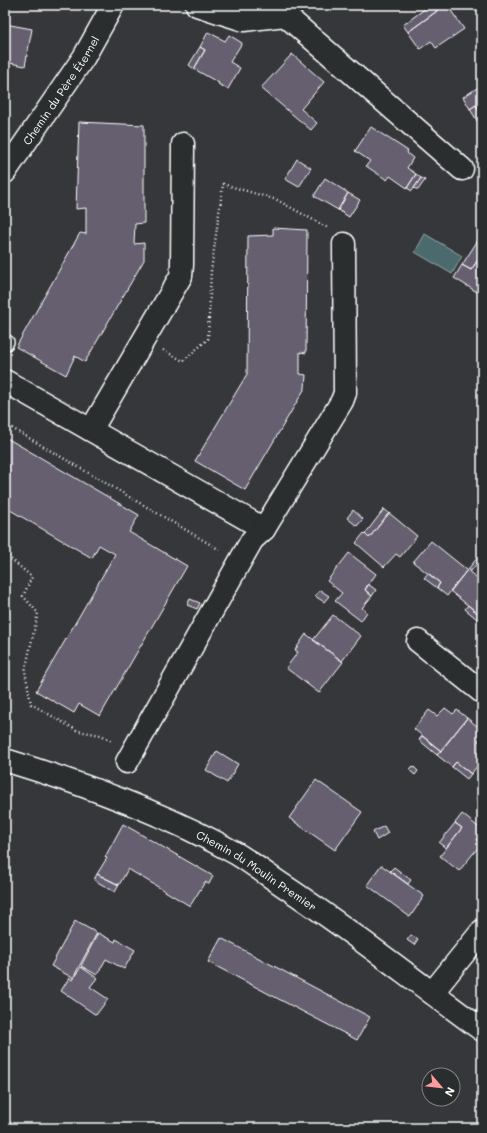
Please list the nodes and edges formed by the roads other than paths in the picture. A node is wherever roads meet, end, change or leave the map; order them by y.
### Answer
1 (113, 5) edge
2 (197, 5) edge
3 (250, 13) edge
4 (183, 144) dead end
5 (462, 169) dead end
6 (5, 172) edge
7 (344, 244) road end
8 (5, 381) edge
9 (91, 430) junction
10 (264, 530) junction
11 (418, 641) dead end
12 (482, 692) edge
13 (130, 757) road end
14 (5, 760) edge
15 (482, 931) edge
16 (432, 994) junction
17 (482, 1030) edge

1 - 6 street, Chemin du Père Éternel
2 - 3 street
3 - 5 street
4 - 9 street
7 - 10 street
8 - 9 street
9 - 10 street
10 - 13 street
11 - 12 street
14 - 16 street, Chemin du Moulin Premier
15 - 16 street
16 - 17 street, Chemin du Moulin Premier

